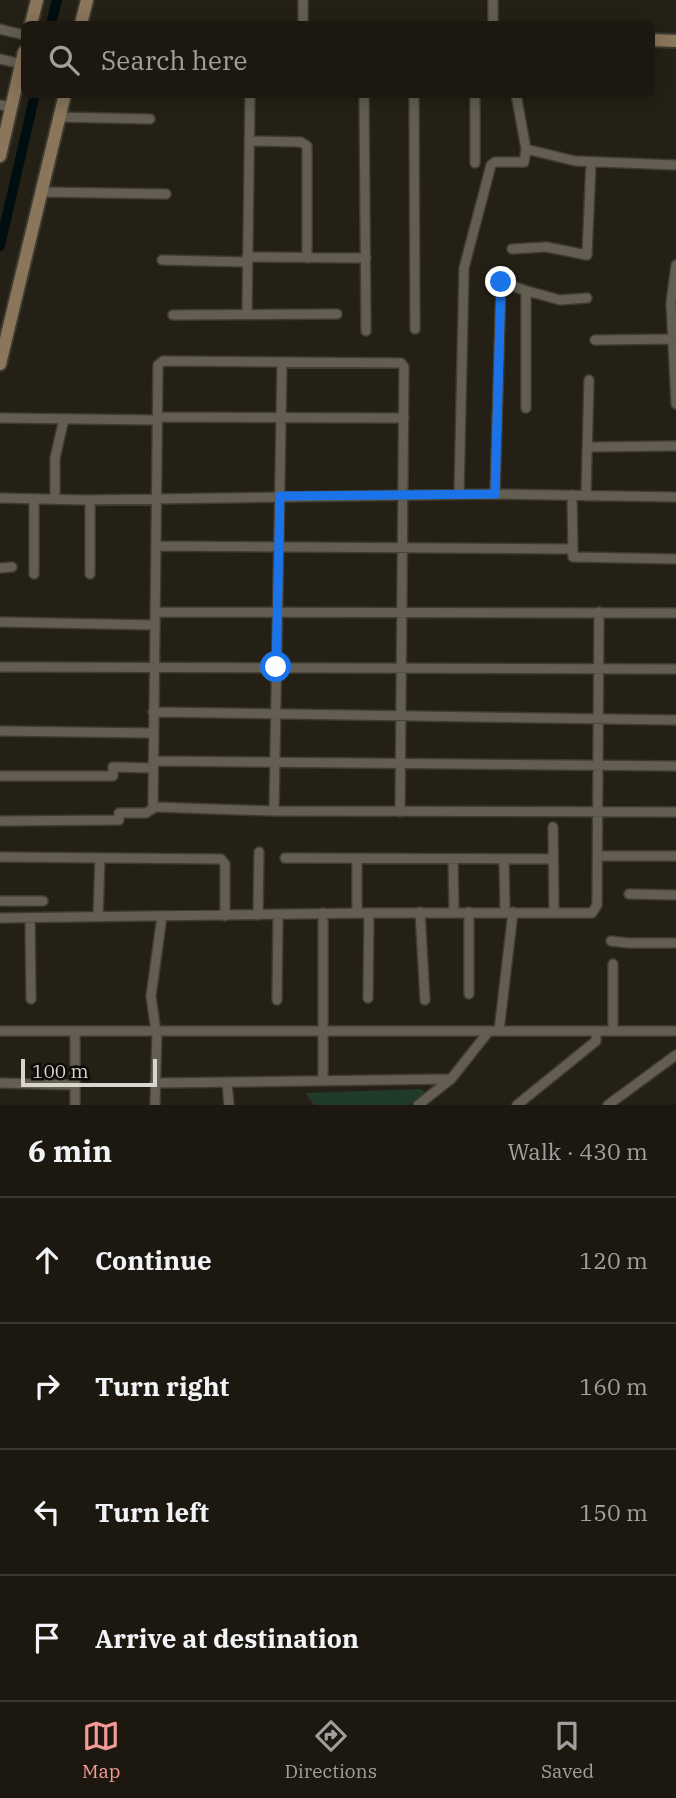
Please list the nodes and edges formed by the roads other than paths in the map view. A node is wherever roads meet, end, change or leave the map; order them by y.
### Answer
1 (37, 0) edge
2 (87, 0) edge
3 (303, 0) edge
4 (493, 0) edge
5 (32, 21) edge
6 (82, 21) edge
7 (303, 21) edge
8 (493, 21) edge
9 (0, 29) edge
10 (21, 34) edge
11 (655, 40) edge
12 (676, 41) edge
13 (21, 58) edge
14 (0, 59) edge
15 (21, 64) edge
16 (64, 98) edge
17 (250, 98) edge
18 (364, 98) edge
19 (415, 98) edge
20 (475, 98) edge
21 (517, 98) edge
22 (6, 106) edge
23 (59, 117) junction
24 (150, 119) dead end
25 (249, 141) junction
26 (526, 149) junction
27 (0, 156) edge
28 (591, 162) junction
29 (475, 163) dead end
30 (676, 165) edge
31 (41, 192) junction
32 (166, 194) dead end
33 (512, 249) dead end
34 (307, 258) junction
35 (366, 258) junction
36 (247, 259) junction
37 (162, 260) dead end
38 (676, 265) edge
39 (524, 290) junction
40 (587, 298) dead end
41 (674, 303) edge
42 (337, 314) dead end
43 (173, 315) dead end
44 (247, 315) junction
45 (415, 329) dead end
46 (366, 331) dead end
47 (673, 339) junction
48 (595, 340) dead end
49 (675, 358) edge
50 (282, 363) junction
51 (0, 364) edge
52 (589, 380) dead end
53 (676, 404) edge
54 (526, 408) dead end
55 (0, 418) edge
56 (281, 418) junction
57 (404, 418) junction
58 (64, 419) junction
59 (157, 419) junction
60 (676, 446) edge
61 (588, 447) junction
62 (404, 494) junction
63 (459, 494) junction
64 (495, 494) junction
65 (572, 495) junction
66 (280, 496) junction
67 (586, 496) junction
68 (157, 497) junction
69 (676, 497) edge
70 (0, 498) edge
71 (34, 499) junction
72 (55, 499) junction
73 (90, 499) junction
74 (279, 546) junction
75 (156, 547) junction
76 (403, 547) junction
77 (572, 549) junction
78 (676, 559) edge
79 (0, 568) edge
80 (12, 568) dead end
81 (34, 574) dead end
82 (89, 574) dead end
83 (277, 611) junction
84 (155, 612) junction
85 (599, 612) junction
86 (401, 613) junction
87 (676, 613) edge
88 (0, 622) edge
89 (155, 625) junction
90 (0, 667) edge
91 (155, 667) junction
92 (276, 667) junction
93 (401, 668) junction
94 (598, 668) junction
95 (676, 669) edge
96 (153, 712) junction
97 (275, 715) junction
98 (401, 716) junction
99 (598, 718) junction
100 (676, 720) edge
101 (0, 731) edge
102 (153, 733) junction
103 (275, 762) junction
104 (400, 763) junction
105 (598, 764) junction
106 (153, 765) junction
107 (676, 766) edge
108 (0, 776) edge
109 (155, 807) junction
110 (274, 811) junction
111 (400, 812) junction
112 (597, 812) junction
113 (676, 813) edge
114 (0, 821) edge
115 (553, 827) dead end
116 (259, 852) dead end
117 (597, 856) junction
118 (676, 856) edge
119 (0, 857) edge
120 (100, 858) junction
121 (285, 858) dead end
122 (356, 859) junction
123 (453, 859) junction
124 (504, 859) junction
125 (553, 859) junction
126 (629, 894) dead end
127 (676, 895) edge
128 (0, 901) edge
129 (43, 901) dead end
130 (420, 912) junction
131 (453, 912) junction
132 (469, 912) junction
133 (509, 912) junction
134 (356, 913) junction
135 (369, 913) junction
136 (554, 913) junction
137 (278, 914) junction
138 (323, 914) junction
139 (258, 915) junction
140 (98, 916) junction
141 (162, 916) junction
142 (225, 916) junction
143 (0, 918) edge
144 (30, 918) junction
145 (611, 941) dead end
146 (676, 943) edge
147 (613, 964) dead end
148 (469, 994) dead end
149 (368, 998) dead end
150 (31, 999) dead end
151 (276, 1000) dead end
152 (425, 1000) dead end
153 (0, 1031) edge
154 (75, 1031) junction
155 (322, 1031) junction
156 (494, 1031) junction
157 (596, 1031) junction
158 (613, 1031) junction
159 (676, 1031) edge
160 (156, 1032) junction
161 (676, 1055) edge
162 (451, 1079) junction
163 (323, 1081) junction
164 (0, 1083) edge
165 (155, 1083) junction
166 (227, 1083) junction
167 (75, 1085) junction
168 (75, 1105) edge
169 (155, 1105) edge
170 (229, 1105) edge
171 (418, 1105) edge
172 (517, 1105) edge
173 (608, 1105) edge

1 - 5 main road
2 - 6 main road
3 - 7 street
4 - 8 street
9 - 10 street
11 - 12 main road
13 - 14 street
15 - 22 main road
16 - 23 main road
17 - 25 street
18 - 35 street
19 - 45 street
20 - 29 street
21 - 26 street
22 - 27 main road
23 - 24 street
23 - 31 main road
25 - 34 street
25 - 36 street
26 - 28 street
26 - 63 street
28 - 30 street
28 - 33 street
31 - 32 street
31 - 51 main road
34 - 35 street
34 - 36 street
35 - 46 street
36 - 37 street
36 - 44 street
38 - 41 street
39 - 40 street
39 - 54 street
39 - 64 street
41 - 47 street
42 - 44 street
43 - 44 street
47 - 48 street
47 - 49 street
49 - 53 street
50 - 56 street
50 - 57 street
50 - 59 street
52 - 61 street
55 - 58 street
56 - 57 street
56 - 59 street
56 - 66 street
57 - 62 street
58 - 59 street
58 - 72 street
59 - 68 street
60 - 61 street
61 - 67 street
62 - 63 street
62 - 66 street
62 - 76 street
63 - 64 street
64 - 65 street
65 - 67 street
65 - 77 street
66 - 68 street
66 - 74 street
67 - 69 street
68 - 73 street
68 - 75 street
70 - 71 street
71 - 72 street
71 - 81 street
72 - 73 street
73 - 82 street
74 - 75 street
74 - 76 street
74 - 83 street
75 - 84 street
76 - 77 street
76 - 86 street
77 - 78 street
79 - 80 street
83 - 84 street
83 - 86 street
83 - 92 street
84 - 89 street
85 - 86 street
85 - 87 street
85 - 94 street
86 - 93 street
88 - 89 street
89 - 91 street
90 - 91 street
91 - 92 street
91 - 96 street
92 - 93 street
92 - 97 street
93 - 94 street
93 - 98 street
94 - 95 street
94 - 99 street
96 - 97 street
96 - 102 street
97 - 98 street
97 - 103 street
98 - 99 street
98 - 104 street
99 - 100 street
99 - 105 street
101 - 102 street
102 - 106 street
103 - 104 street
103 - 106 street
103 - 110 street
104 - 105 street
104 - 111 street
105 - 107 street
105 - 112 street
106 - 108 street
106 - 109 street
109 - 110 street
109 - 114 street
110 - 111 street
111 - 112 street
112 - 113 street
112 - 117 street
115 - 125 street
116 - 139 street
117 - 118 street
117 - 136 street
119 - 120 street
120 - 140 street
120 - 142 street
121 - 122 street
122 - 123 street
122 - 134 street
123 - 124 street
123 - 131 street
124 - 125 street
124 - 133 street
125 - 136 street
126 - 127 street
128 - 129 street
130 - 131 street
130 - 135 street
130 - 152 street
131 - 132 street
132 - 133 street
132 - 148 street
133 - 136 street
133 - 156 street
134 - 135 street
134 - 138 street
135 - 149 street
137 - 138 street
137 - 139 street
137 - 151 street
138 - 155 street
139 - 142 street
140 - 141 street
140 - 144 street
141 - 142 street
141 - 160 street
143 - 144 street
144 - 150 street
145 - 146 street
147 - 158 street
153 - 154 street
154 - 160 street
154 - 167 street
155 - 156 street
155 - 160 street
155 - 163 street
156 - 157 street
156 - 162 street
157 - 158 street
157 - 172 street
158 - 159 street
160 - 165 street
161 - 173 street
162 - 163 street
162 - 171 street
163 - 166 street
164 - 167 street
165 - 166 street
165 - 169 street
166 - 170 street
167 - 168 street

